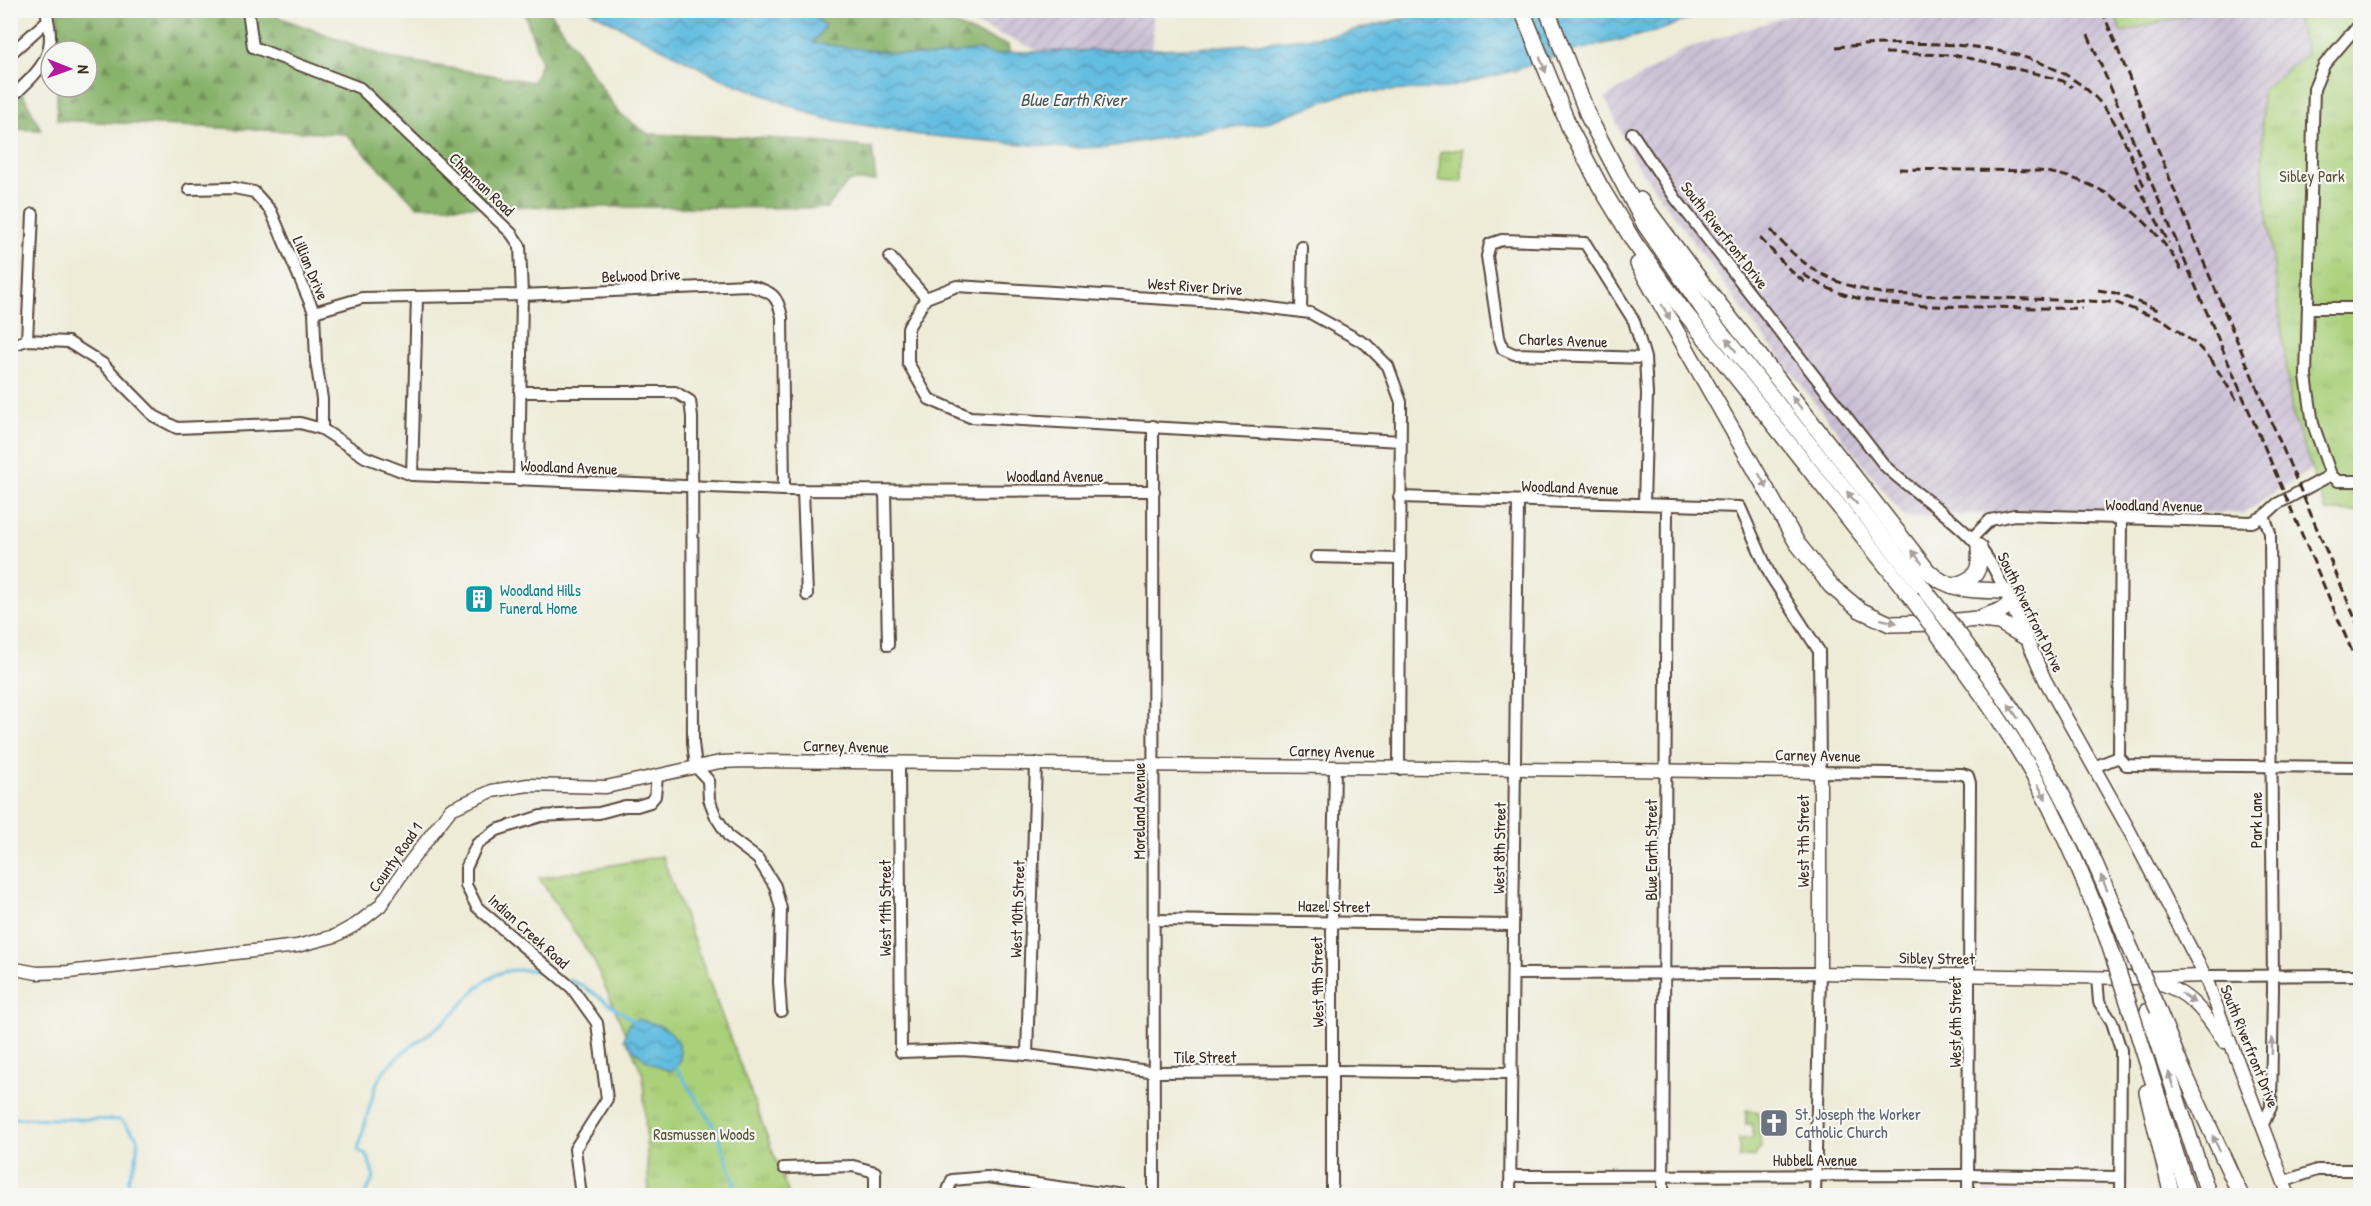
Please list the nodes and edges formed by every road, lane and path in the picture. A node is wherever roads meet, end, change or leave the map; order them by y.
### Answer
1 (248, 10) edge
2 (1522, 10) edge
3 (1547, 10) edge
4 (47, 15) edge
5 (2361, 23) edge
6 (10, 54) edge
7 (16, 92) dead end
8 (1632, 133) dead end
9 (1603, 148) junction
10 (1600, 186) junction
11 (189, 189) dead end
12 (33, 214) dead end
13 (1302, 247) dead end
14 (890, 257) dead end
15 (522, 295) junction
16 (417, 297) junction
17 (926, 298) junction
18 (2309, 308) junction
19 (2361, 308) edge
20 (314, 312) junction
21 (1301, 312) junction
22 (27, 340) junction
23 (10, 346) edge
24 (1645, 358) junction
25 (520, 392) junction
26 (1153, 426) junction
27 (322, 429) junction
28 (1401, 441) junction
29 (412, 475) junction
30 (2331, 476) junction
31 (519, 480) junction
32 (2361, 481) edge
33 (692, 486) junction
34 (784, 490) junction
35 (803, 490) junction
36 (885, 491) junction
37 (1154, 491) junction
38 (1399, 497) junction
39 (1518, 501) junction
40 (1644, 504) junction
41 (1667, 505) junction
42 (1740, 507) joint
43 (2264, 516) junction
44 (2121, 519) junction
45 (1975, 543) junction
46 (1316, 557) dead end
47 (1399, 559) junction
48 (1951, 586) junction
49 (807, 595) dead end
50 (2008, 598) junction
51 (1977, 619) junction
52 (2025, 637) junction
53 (888, 645) dead end
54 (2119, 757) junction
55 (899, 763) junction
56 (1036, 763) junction
57 (1154, 765) junction
58 (2271, 766) junction
59 (696, 767) junction
60 (2094, 767) junction
61 (2361, 767) edge
62 (1335, 768) junction
63 (1399, 769) junction
64 (1666, 769) junction
65 (1515, 770) junction
66 (1820, 772) junction
67 (1968, 776) joint
68 (657, 777) junction
69 (1154, 920) junction
70 (1332, 921) junction
71 (1513, 925) junction
72 (10, 968) edge
73 (1666, 973) junction
74 (1820, 973) junction
75 (1513, 974) junction
76 (1970, 975) junction
77 (2272, 975) junction
78 (2361, 975) edge
79 (2205, 976) junction
80 (2097, 977) junction
81 (2134, 978) junction
82 (782, 1011) dead end
83 (2143, 1012) junction
84 (901, 1052) joint
85 (1027, 1055) junction
86 (2239, 1064) junction
87 (1333, 1071) junction
88 (1156, 1072) junction
89 (1512, 1073) junction
90 (2263, 1124) junction
91 (784, 1168) dead end
92 (2361, 1170) edge
93 (1663, 1175) junction
94 (1815, 1175) junction
95 (1969, 1175) junction
96 (1510, 1176) junction
97 (2120, 1177) junction
98 (2284, 1181) junction
99 (581, 1196) edge
100 (876, 1196) edge
101 (946, 1196) edge
102 (1123, 1196) edge
103 (1154, 1196) edge
104 (1332, 1196) edge
105 (1510, 1196) edge
106 (1663, 1196) edge
107 (1815, 1196) edge
108 (1968, 1196) edge
109 (2120, 1196) edge
110 (2172, 1196) edge
111 (2189, 1196) edge
112 (2209, 1196) edge
113 (2241, 1196) edge
114 (2291, 1196) edge

1 - 15 street, Chapman Road
2 -> 10 highway
3 - 9 highway
4 - 6 street
4 - 7 street
5 - 18 street
8 - 45 street, South Riverfront Drive
48 -> 9 highway
83 -> 9 highway, bridge
10 -> 51 highway
10 -> 83 highway, bridge
11 - 20 street, Lillian Drive
12 - 22 street
13 - 21 street
14 - 17 street
15 - 16 street, Belwood Drive
15 - 25 street, Chapman Road
15 - 34 street, Belwood Drive
16 - 20 street, Belwood Drive
16 - 29 street
17 - 21 street, West River Drive
17 - 26 street
18 - 19 street
18 - 30 street
20 - 27 street, Lillian Drive
21 - 28 street, West River Drive
22 - 23 street
22 - 27 street, Woodland Avenue
24 - 24 street, Charles Avenue
24 - 40 street
25 - 31 street, Chapman Road
25 - 33 street
26 - 28 street
26 - 37 street, Moreland Avenue
27 - 29 street, Woodland Avenue
28 - 38 street, West River Drive
29 - 31 street, Woodland Avenue
30 - 32 street
30 - 43 street, Woodland Avenue
31 - 33 street, Woodland Avenue
33 - 34 street, Woodland Avenue
33 - 59 street
34 - 35 street, Woodland Avenue
35 - 36 street, Woodland Avenue
35 - 49 street
36 - 37 street, Woodland Avenue
36 - 53 street
37 - 57 street, Moreland Avenue
38 - 39 street, Woodland Avenue
38 - 47 street, West River Drive
39 - 40 street, Woodland Avenue
39 - 65 street, West 8th Street
40 - 41 street, Woodland Avenue
41 - 42 street, Woodland Avenue
41 - 64 street, Blue Earth Street
42 - 66 street, West 7th Street
43 - 44 street, Woodland Avenue
43 - 58 street, Park Lane
44 - 45 street, Woodland Avenue
44 - 54 street
45 - 48 highway
45 - 50 street, South Riverfront Drive
46 - 47 street
47 - 63 street, West River Drive
48 - 50 highway
50 - 51 highway
50 - 52 main road, South Riverfront Drive
51 - 52 highway
52 - 60 main road, South Riverfront Drive
54 - 58 street
54 - 60 street
55 - 56 main road, Carney Avenue
55 - 59 main road, Carney Avenue
55 - 84 street, West 11th Street
56 - 57 main road, Carney Avenue
56 - 85 street, West 10th Street
57 - 62 main road, Carney Avenue
57 - 69 street, Moreland Avenue
58 - 61 street
58 - 77 street, Park Lane
59 - 68 main road, County Road 1
59 - 82 street
60 - 79 main road, South Riverfront Drive
62 - 63 main road, Carney Avenue
62 - 70 street, West 9th Street
63 - 65 main road, Carney Avenue
64 - 65 main road, Carney Avenue
64 - 66 main road, Carney Avenue
64 - 73 street, Blue Earth Street
65 - 71 street, West 8th Street
66 - 67 street, Carney Avenue
66 - 74 main road, West 7th Street
67 - 76 street, West 6th Street
68 - 72 main road, County Road 1
68 - 99 street, Indian Creek Road
69 - 70 street, Hazel Street
69 - 88 street, Moreland Avenue
70 - 71 street, Hazel Street
70 - 87 street, West 9th Street
71 - 75 street, West 8th Street
73 - 74 street, Sibley Street
73 - 75 street, Sibley Street
73 - 93 street, Blue Earth Street
74 - 76 main road, Sibley Street
74 - 94 street, West 7th Street
75 - 89 street, West 8th Street
76 - 80 main road, Sibley Street
76 - 95 street, West 6th Street
77 - 78 street, Sibley Street
77 - 79 street, Sibley Street
90 -> 77 street, Park Lane
79 - 81 main road, Sibley Street
79 - 86 main road, South Riverfront Drive
80 - 81 main road, Sibley Street
80 - 97 street
81 -> 86 main road
83 - 110 highway
83 - 111 highway
112 -> 83 highway
113 -> 83 highway
84 - 85 street, Tile Street
85 - 88 street, Tile Street
86 - 90 main road, South Riverfront Drive
87 - 88 street, Tile Street
87 - 89 street, Tile Street
87 - 104 street, West 9th Street
88 - 103 street, Moreland Avenue
89 - 96 street, West 8th Street
90 - 98 main road, South Riverfront Drive
91 - 100 street
92 - 98 street
93 - 94 street, Hubbell Avenue
93 - 96 street, Hubbell Avenue
93 - 106 street, Blue Earth Street
94 - 95 street, Hubbell Avenue
94 - 107 street, West 7th Street
95 - 97 street, Hubbell Avenue
95 - 108 street, West 6th Street
96 - 105 street, West 8th Street
97 - 109 street
98 - 114 main road, South Riverfront Drive
101 - 102 street

